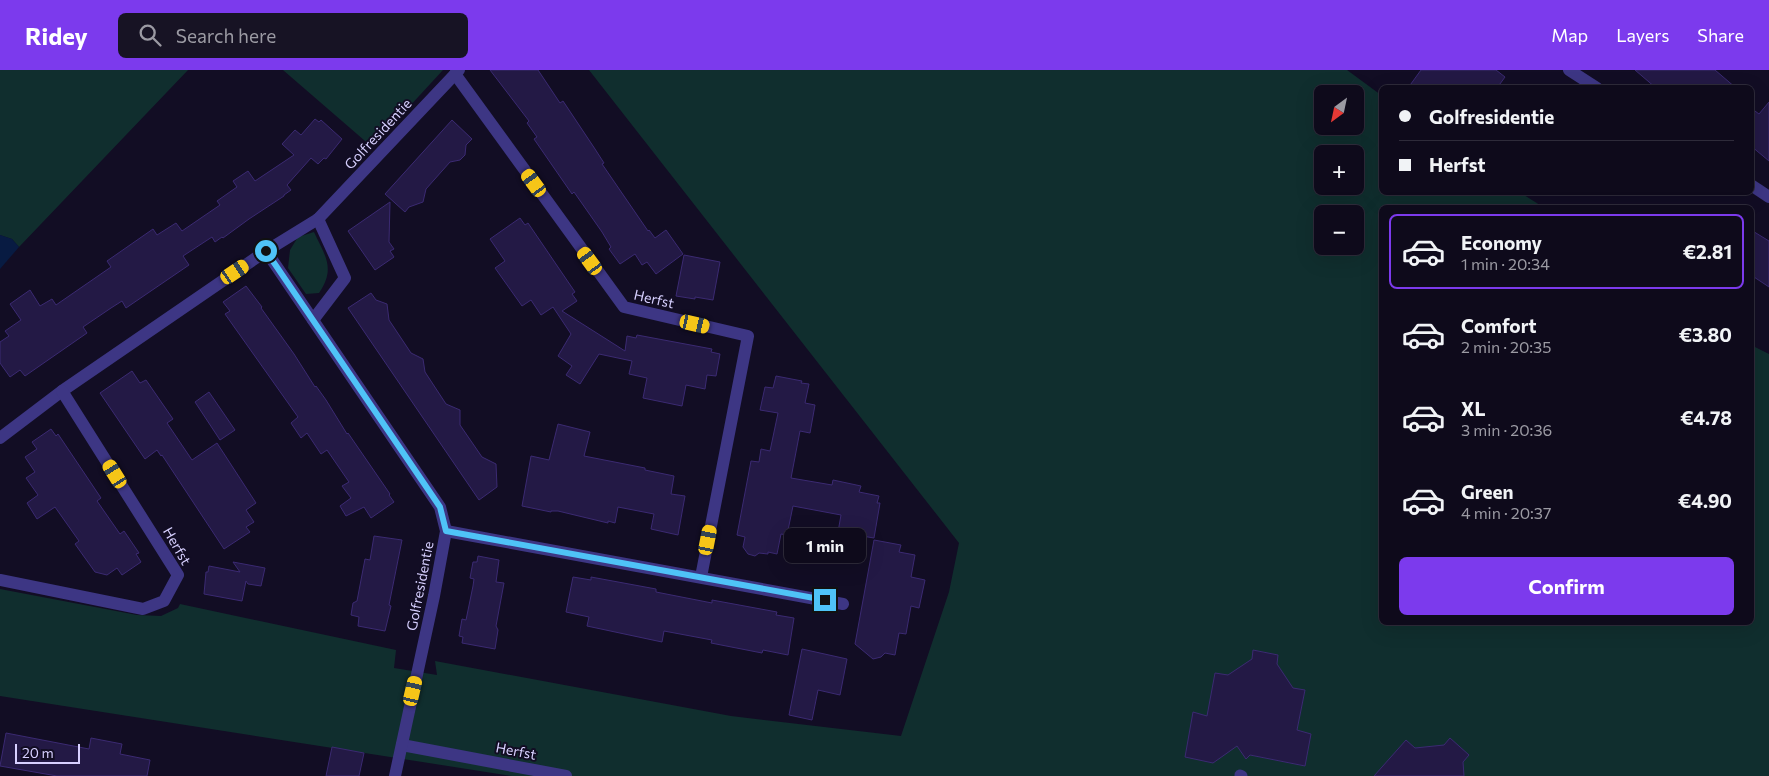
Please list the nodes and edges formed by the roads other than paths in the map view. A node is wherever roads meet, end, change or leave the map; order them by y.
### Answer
1 (1569, 70) edge
2 (457, 72) edge
3 (1592, 85) edge
4 (1754, 188) edge
5 (1769, 197) edge
6 (318, 219) junction
7 (266, 251) junction
8 (313, 320) junction
9 (62, 391) junction
10 (0, 438) edge
11 (446, 531) junction
12 (701, 577) junction
13 (0, 580) edge
14 (843, 604) dead end
15 (402, 745) junction
16 (395, 776) edge
17 (566, 776) edge

1 - 3 street
2 - 6 street, Golfresidentie
2 - 12 street, Herfst
4 - 5 street
6 - 7 street, Golfresidentie
6 - 8 street
7 - 8 street, Golfresidentie
7 - 9 street
8 - 11 street, Golfresidentie
9 - 10 street
9 - 13 street, Herfst
11 - 12 street
11 - 15 street, Golfresidentie
12 - 14 street
15 - 16 street, Golfresidentie
15 - 17 street, Herfst

